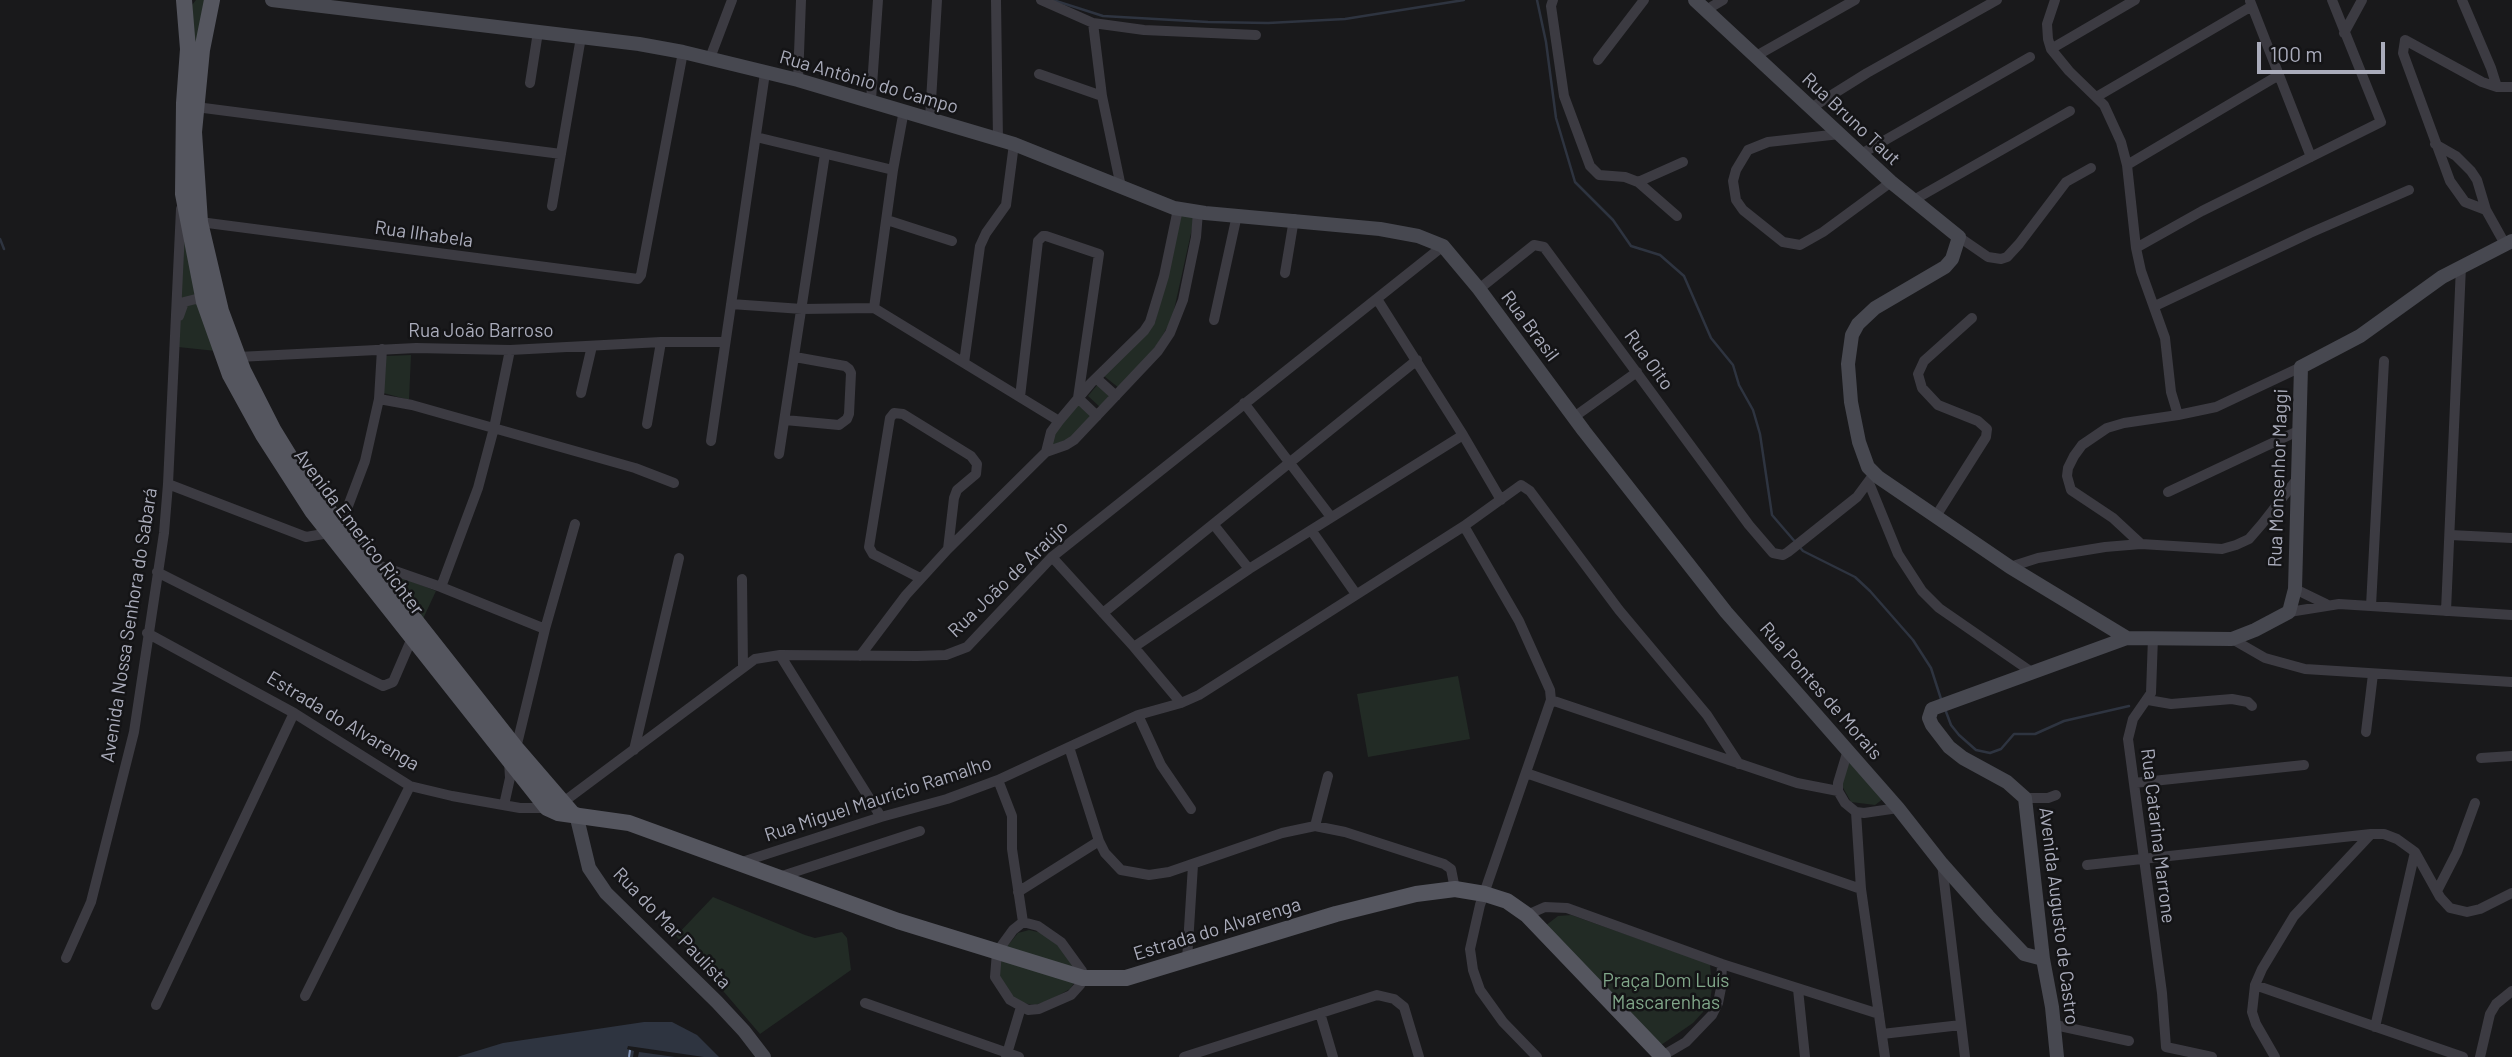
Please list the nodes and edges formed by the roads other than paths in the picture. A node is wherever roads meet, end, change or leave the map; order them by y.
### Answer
1 (184, 0) edge
2 (212, 0) edge
3 (272, 0) edge
4 (732, 0) edge
5 (801, 0) edge
6 (878, 0) edge
7 (937, 0) edge
8 (996, 0) edge
9 (1041, 0) edge
10 (1553, 0) edge
11 (1644, 0) edge
12 (1723, 0) edge
13 (1855, 0) edge
14 (1997, 0) edge
15 (2055, 0) edge
16 (2135, 0) edge
17 (2332, 0) edge
18 (2362, 0) edge
19 (2462, 0) edge
20 (2251, 3) edge
21 (1701, 5) edge
22 (1093, 23) junction
23 (538, 32) junction
24 (2344, 33) junction
25 (1256, 35) dead end
26 (581, 37) junction
27 (2051, 49) junction
28 (683, 52) junction
29 (1756, 56) junction
30 (2030, 57) dead end
31 (710, 58) junction
32 (1598, 60) dead end
33 (765, 73) junction
34 (1039, 74) dead end
35 (2279, 75) junction
36 (798, 79) junction
37 (530, 82) dead end
38 (2497, 87) junction
39 (2512, 87) edge
40 (1102, 96) junction
41 (2098, 96) junction
42 (871, 100) junction
43 (196, 107) junction
44 (1811, 108) junction
45 (904, 110) junction
46 (2070, 110) dead end
47 (930, 118) junction
48 (1840, 134) junction
49 (756, 136) junction
50 (998, 140) junction
51 (1014, 144) junction
52 (2435, 145) junction
53 (561, 154) junction
54 (825, 154) junction
55 (1861, 154) junction
56 (2311, 157) junction
57 (1683, 162) dead end
58 (2127, 165) junction
59 (2091, 168) dead end
60 (893, 170) junction
61 (1638, 182) junction
62 (1891, 182) junction
63 (1121, 187) junction
64 (2409, 190) dead end
65 (183, 194) junction
66 (1912, 201) junction
67 (552, 206) dead end
68 (1178, 209) junction
69 (2486, 210) junction
70 (1198, 212) junction
71 (1237, 215) junction
72 (1677, 216) dead end
73 (1294, 219) junction
74 (887, 220) junction
75 (200, 222) junction
76 (1959, 237) junction
77 (952, 241) dead end
78 (2508, 243) edge
79 (1443, 246) junction
80 (2136, 248) junction
81 (2461, 266) junction
82 (1285, 273) dead end
83 (1479, 289) junction
84 (1377, 299) junction
85 (204, 302) junction
86 (731, 304) junction
87 (2155, 306) junction
88 (874, 308) junction
89 (802, 309) junction
90 (1972, 318) dead end
91 (1214, 320) dead end
92 (174, 330) junction
93 (661, 342) junction
94 (724, 342) junction
95 (592, 346) junction
96 (382, 349) junction
97 (510, 350) junction
98 (238, 356) junction
99 (795, 357) junction
100 (1417, 360) junction
101 (2384, 361) dead end
102 (964, 363) junction
103 (2301, 367) junction
104 (1637, 372) junction
105 (1096, 378) junction
106 (581, 393) dead end
107 (1116, 396) junction
108 (1020, 397) junction
109 (1079, 398) junction
110 (379, 399) junction
111 (1244, 403) junction
112 (2178, 415) junction
113 (1097, 416) junction
114 (1574, 417) junction
115 (785, 420) junction
116 (1059, 421) junction
117 (647, 424) dead end
118 (494, 428) junction
119 (2300, 430) junction
120 (1584, 431) joint
121 (1463, 435) junction
122 (710, 441) dead end
123 (1046, 452) junction
124 (779, 454) dead end
125 (1289, 463) junction
126 (2298, 478) junction
127 (1871, 479) junction
128 (674, 483) dead end
129 (168, 484) junction
130 (2168, 492) dead end
131 (1500, 500) junction
132 (2296, 509) junction
133 (2274, 510) junction
134 (1936, 516) junction
135 (1331, 517) junction
136 (575, 524) dead end
137 (1214, 525) junction
138 (1464, 526) junction
139 (334, 529) junction
140 (1311, 530) junction
141 (2450, 535) junction
142 (2512, 538) edge
143 (2141, 544) junction
144 (948, 549) junction
145 (1052, 557) junction
146 (679, 558) dead end
147 (368, 561) junction
148 (2010, 567) junction
149 (1249, 569) junction
150 (157, 572) junction
151 (920, 578) junction
152 (742, 579) dead end
153 (441, 587) junction
154 (2295, 589) junction
155 (1356, 594) junction
156 (2327, 605) junction
157 (2371, 606) junction
158 (2446, 611) junction
159 (2289, 612) junction
160 (1103, 613) junction
161 (2512, 615) edge
162 (544, 629) junction
163 (147, 633) junction
164 (2154, 637) junction
165 (412, 638) junction
166 (2127, 638) junction
167 (2232, 639) junction
168 (1134, 647) junction
169 (780, 655) junction
170 (860, 656) junction
171 (743, 668) junction
172 (2033, 673) junction
173 (2373, 674) junction
174 (2512, 682) edge
175 (1551, 700) junction
176 (2148, 700) junction
177 (1181, 703) junction
178 (2252, 706) dead end
179 (294, 713) junction
180 (1138, 715) junction
181 (2366, 732) dead end
182 (1069, 747) junction
183 (634, 750) junction
184 (1848, 750) junction
185 (512, 754) junction
186 (2512, 756) edge
187 (2481, 758) dead end
188 (1739, 764) junction
189 (2304, 765) dead end
190 (1526, 773) junction
191 (1328, 776) dead end
192 (998, 780) junction
193 (2134, 783) junction
194 (410, 786) junction
195 (1838, 792) junction
196 (2056, 795) dead end
197 (2025, 798) junction
198 (2475, 803) dead end
199 (504, 805) junction
200 (1898, 808) junction
201 (564, 809) junction
202 (1191, 809) dead end
203 (1856, 812) junction
204 (881, 817) junction
205 (1315, 826) junction
206 (920, 831) dead end
207 (2371, 834) junction
208 (1099, 841) junction
209 (2415, 852) junction
210 (2143, 859) junction
211 (739, 863) junction
212 (1942, 864) junction
213 (2087, 864) dead end
214 (1193, 865) junction
215 (778, 877) junction
216 (1455, 889) junction
217 (1861, 889) junction
218 (2437, 891) junction
219 (1018, 892) junction
220 (2512, 893) edge
221 (1485, 894) junction
222 (1557, 906) junction
223 (1533, 920) junction
224 (1023, 922) junction
225 (997, 952) junction
226 (66, 958) dead end
227 (2043, 959) junction
228 (1187, 960) junction
229 (1722, 964) junction
230 (1083, 978) junction
231 (2255, 985) junction
232 (1798, 989) junction
233 (2512, 991) edge
234 (305, 996) dead end
235 (865, 1003) dead end
236 (156, 1005) dead end
237 (1021, 1007) junction
238 (1320, 1013) junction
239 (1880, 1014) junction
240 (1961, 1025) junction
241 (2054, 1025) junction
242 (2375, 1027) junction
243 (1882, 1034) junction
244 (2129, 1041) dead end
245 (1006, 1055) edge
246 (2056, 1055) edge
247 (1662, 1056) edge
248 (764, 1057) edge
249 (1019, 1057) edge
250 (1184, 1057) edge
251 (1333, 1057) edge
252 (1419, 1057) edge
253 (1537, 1057) edge
254 (1805, 1057) edge
255 (1885, 1057) edge
256 (1965, 1057) edge
257 (2213, 1057) edge
258 (2276, 1057) edge
259 (2463, 1057) edge
260 (2480, 1057) edge

1 - 65 main road, Avenida Emerico Richter
2 - 43 main road, Avenida Emerico Richter
3 - 23 street, Rua Antônio do Campo
4 - 31 street
5 - 36 street
6 - 42 street
7 - 47 street
8 - 50 street
9 - 22 street
10 - 61 street
11 - 32 street
12 - 21 street
13 - 29 street
14 - 44 street
15 - 27 street
16 - 27 street
17 - 24 street
18 - 24 street
19 - 38 street
20 - 35 street
20 - 41 street
21 - 29 street, Rua Bruno Taut
22 - 25 street
22 - 40 street
23 - 26 street, Rua Antônio do Campo
23 - 37 street
24 - 56 street
26 - 28 street, Rua Antônio do Campo
26 - 53 street
27 - 41 street
28 - 31 street, Rua Antônio do Campo
28 - 75 street, Rua Ilhabela
29 - 44 street, Rua Bruno Taut
30 - 55 street
31 - 33 street, Rua Antônio do Campo
33 - 36 street, Rua Antônio do Campo
33 - 49 street
34 - 40 street
35 - 56 street
35 - 58 street
36 - 42 street, Rua Antônio do Campo
38 - 39 street
38 - 52 street
40 - 63 street
41 - 58 street
42 - 45 street, Rua Antônio do Campo
43 - 53 street
43 - 75 main road, Avenida Emerico Richter
44 - 48 street, Rua Bruno Taut
45 - 47 street, Rua Antônio do Campo
45 - 60 street
46 - 66 street
47 - 50 street, Rua Antônio do Campo
48 - 55 street, Rua Bruno Taut
48 - 62 street
49 - 54 street
49 - 86 street
50 - 51 street, Rua Antônio do Campo
51 - 63 street, Rua Antônio do Campo
51 - 102 street
52 - 69 street
52 - 69 street
53 - 67 street
54 - 60 street
54 - 89 street
55 - 62 street, Rua Bruno Taut
56 - 80 street
57 - 61 street
58 - 80 street
59 - 76 street, Rua Bruno Taut
60 - 74 street
61 - 72 street
62 - 66 street, Rua Bruno Taut
63 - 68 street, Rua Antônio do Campo
64 - 87 street
65 - 85 main road, Avenida Emerico Richter
65 - 92 street, Avenida Nossa Senhora do Sabará
66 - 76 street, Rua Bruno Taut
68 - 70 street, Rua Antônio do Campo
68 - 105 street
69 - 78 street
70 - 71 street, Rua Antônio do Campo
70 - 107 street
71 - 73 street, Rua Antônio do Campo
71 - 91 street
73 - 79 street, Rua Antônio do Campo
73 - 82 street
74 - 77 street
74 - 88 street
75 - 98 main road, Avenida Emerico Richter
76 - 127 street
78 - 81 street
79 - 83 street, Rua Brasil
79 - 84 street, Rua João de Araújo
80 - 87 street
81 - 103 street
81 - 141 street
83 - 104 street, Rua Oito
83 - 114 street, Rua Brasil
84 - 100 street
84 - 111 street, Rua João de Araújo
85 - 92 street, Avenida Nossa Senhora do Sabará
85 - 139 main road, Avenida Emerico Richter
86 - 89 street
86 - 94 street
87 - 112 street
88 - 89 street
88 - 102 street
89 - 99 street
90 - 134 street
92 - 129 street, Avenida Nossa Senhora do Sabará
93 - 94 street, Rua João Barroso
93 - 95 street, Rua João Barroso
93 - 117 street
94 - 122 street
95 - 97 street, Rua João Barroso
95 - 106 street
96 - 97 street, Rua João Barroso
96 - 98 street, Rua João Barroso
96 - 110 street
97 - 118 street
98 - 139 main road, Avenida Emerico Richter
99 - 115 street
99 - 115 street
100 - 121 street
100 - 125 street
101 - 157 street
102 - 108 street
103 - 112 street
103 - 119 street, Rua Monsenhor Maggi
104 - 114 street
104 - 127 street, Rua Oito
105 - 107 street
105 - 109 street
107 - 113 street
108 - 109 street
108 - 116 street
109 - 113 street
109 - 116 street
110 - 118 street
110 - 139 street
111 - 125 street
111 - 145 street, Rua João de Araújo
112 - 143 street
113 - 123 street
114 - 120 street, Rua Brasil
115 - 124 street
116 - 123 street
118 - 128 street
118 - 153 street
119 - 126 street, Rua Monsenhor Maggi
119 - 130 street
120 - 184 street, Rua Pontes de Morais
121 - 131 street
121 - 135 street
123 - 144 street
125 - 135 street
125 - 137 street
126 - 132 street, Rua Monsenhor Maggi
126 - 133 street
127 - 134 street
127 - 172 street
129 - 139 street
129 - 150 street, Avenida Nossa Senhora do Sabará
131 - 138 street, Rua Miguel Maurício Ramalho
131 - 188 street, Rua Miguel Maurício Ramalho
132 - 133 street
132 - 154 street, Rua Monsenhor Maggi
133 - 143 street
134 - 148 street
135 - 140 street
136 - 162 street
137 - 149 street
137 - 160 street
138 - 155 street, Rua Miguel Maurício Ramalho
138 - 175 street
139 - 147 main road, Avenida Emerico Richter
139 - 165 main road, Avenida Emerico Richter
140 - 149 street
140 - 155 street
141 - 142 street
141 - 158 street
143 - 148 street
144 - 151 street
144 - 151 street
145 - 160 street
145 - 170 street, Rua João de Araújo
146 - 183 street
147 - 153 street
147 - 185 main road, Avenida Emerico Richter
148 - 166 street
149 - 168 street
150 - 163 street, Avenida Nossa Senhora do Sabará
150 - 165 street
151 - 170 street
152 - 171 street
153 - 162 street
154 - 156 street
154 - 159 street, Rua Monsenhor Maggi
155 - 177 street, Rua Miguel Maurício Ramalho
156 - 157 street
156 - 159 street
157 - 158 street
158 - 161 street
159 - 167 street
160 - 168 street
162 - 185 street
163 - 179 street, Estrada do Alvarenga
163 - 226 street, Avenida Nossa Senhora do Sabará
164 - 166 street
164 - 167 street
164 - 176 street, Rua Catarina Marrone
165 - 185 main road, Avenida Emerico Richter
166 - 172 street
167 - 173 street
168 - 177 street
169 - 170 street, Rua João de Araújo
169 - 171 street, Rua João de Araújo
169 - 204 street
171 - 183 street, Rua João de Araújo
172 - 197 street, Avenida Augusto de Castro
173 - 174 street
173 - 181 street
175 - 188 street
175 - 190 street
176 - 178 street
176 - 193 street, Rua Catarina Marrone
177 - 180 street, Rua Miguel Maurício Ramalho
179 - 194 street, Estrada do Alvarenga
179 - 236 street
180 - 182 street, Rua Miguel Maurício Ramalho
180 - 202 street
182 - 192 street, Rua Miguel Maurício Ramalho
182 - 208 street
183 - 201 street, Rua João de Araújo
184 - 195 street
184 - 200 street, Rua Pontes de Morais
185 - 199 street
185 - 201 main road, Avenida Emerico Richter
186 - 187 street
188 - 195 street
189 - 193 street
190 - 217 street
190 - 221 street
191 - 205 street
192 - 204 street, Rua Miguel Maurício Ramalho
192 - 219 street
193 - 210 street, Rua Catarina Marrone
194 - 199 street, Estrada do Alvarenga
194 - 234 street
195 - 203 street
196 - 197 street
197 - 227 street, Avenida Augusto de Castro
198 - 218 street
199 - 201 street, Estrada do Alvarenga
200 - 203 street
200 - 212 street, Rua Pontes de Morais
201 - 211 main road, Estrada do Alvarenga
201 - 248 street, Rua do Mar Paulista
203 - 217 street
204 - 211 street, Rua Miguel Maurício Ramalho
205 - 214 street
205 - 216 street
206 - 215 street
207 - 209 street
207 - 210 street
207 - 231 street
208 - 214 street
208 - 219 street
209 - 218 street
209 - 242 street
210 - 213 street
210 - 257 street, Rua Catarina Marrone
211 - 215 main road, Estrada do Alvarenga
212 - 227 street, Rua Pontes de Morais
212 - 240 street
214 - 228 street
215 - 225 main road, Estrada do Alvarenga
216 - 221 main road, Estrada do Alvarenga
216 - 228 main road, Estrada do Alvarenga
217 - 239 street
218 - 220 street
219 - 224 street
221 - 223 main road, Estrada do Alvarenga
221 - 253 street
222 - 223 street
222 - 223 street
222 - 229 street
223 - 247 main road, Estrada do Alvarenga
224 - 225 street
224 - 230 street
225 - 230 main road, Estrada do Alvarenga
225 - 237 street
227 - 241 street, Avenida Augusto de Castro
228 - 230 main road, Estrada do Alvarenga
229 - 232 street
229 - 247 street
230 - 237 street
231 - 242 street
231 - 258 street
232 - 239 street
232 - 254 street
233 - 260 street
235 - 245 street
237 - 245 street
238 - 250 street
238 - 251 street
238 - 252 street
239 - 243 street
240 - 243 street
240 - 256 street
241 - 244 street
241 - 246 street, Avenida Augusto de Castro
242 - 259 street
243 - 255 street
245 - 249 street

